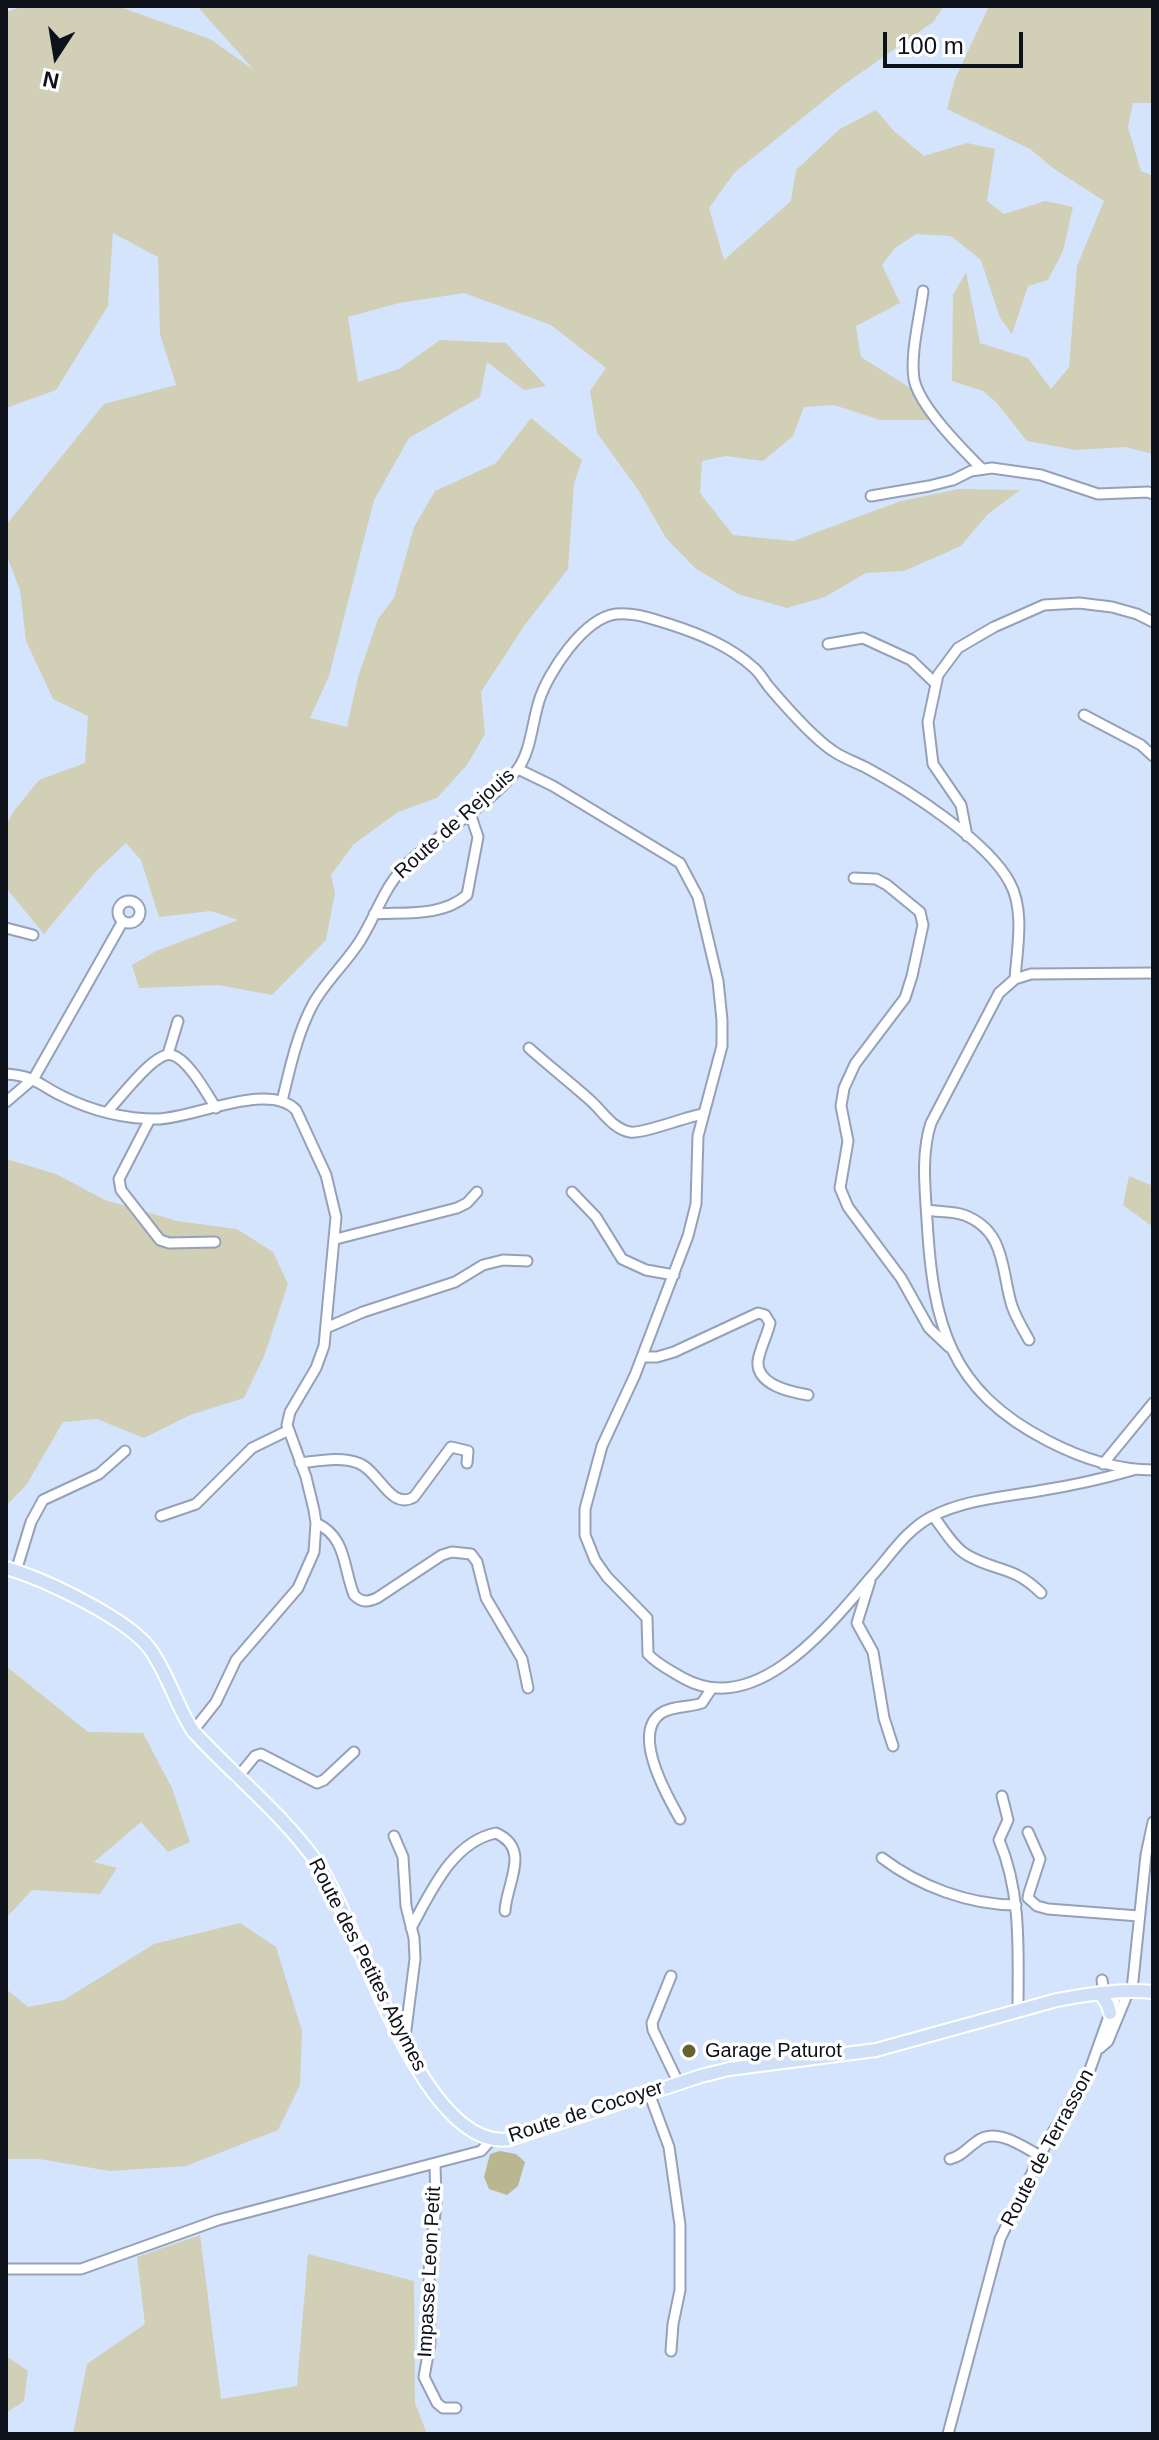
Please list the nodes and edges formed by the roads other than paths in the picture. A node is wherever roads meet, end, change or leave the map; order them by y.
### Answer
1 (923, 291) dead end
2 (982, 469) junction
3 (1153, 494) edge
4 (871, 496) dead end
5 (1153, 622) edge
6 (828, 644) dead end
7 (935, 683) junction
8 (1084, 715) dead end
9 (1153, 756) edge
10 (518, 769) junction
11 (471, 816) junction
12 (967, 836) junction
13 (854, 878) dead end
14 (374, 914) junction
15 (123, 921) dead end
16 (6, 928) edge
17 (33, 935) dead end
18 (1153, 973) edge
19 (1015, 979) junction
20 (178, 1021) dead end
21 (529, 1048) dead end
22 (168, 1054) junction
23 (6, 1074) edge
24 (34, 1078) junction
25 (282, 1101) junction
26 (6, 1102) edge
27 (216, 1108) junction
28 (107, 1112) junction
29 (703, 1114) junction
30 (150, 1119) junction
31 (477, 1192) dead end
32 (572, 1192) dead end
33 (927, 1210) junction
34 (336, 1239) junction
35 (215, 1242) dead end
36 (527, 1261) dead end
37 (674, 1275) junction
38 (326, 1328) junction
39 (1029, 1340) dead end
40 (951, 1349) junction
41 (642, 1357) junction
42 (808, 1395) dead end
43 (1153, 1403) edge
44 (287, 1431) junction
45 (125, 1451) dead end
46 (300, 1463) junction
47 (467, 1463) dead end
48 (1103, 1464) junction
49 (1133, 1470) junction
50 (1153, 1470) edge
51 (161, 1516) dead end
52 (933, 1516) junction
53 (316, 1523) junction
54 (11, 1570) edge
55 (871, 1578) junction
56 (1041, 1593) dead end
57 (528, 1688) dead end
58 (712, 1688) junction
59 (193, 1731) junction
60 (893, 1746) dead end
61 (354, 1752) dead end
62 (237, 1778) junction
63 (1002, 1796) dead end
64 (680, 1819) dead end
65 (1153, 1822) edge
66 (1028, 1832) dead end
67 (394, 1836) dead end
68 (882, 1858) dead end
69 (1016, 1905) junction
70 (505, 1911) dead end
71 (1139, 1916) junction
72 (411, 1928) junction
73 (671, 1976) dead end
74 (1102, 1988) junction
75 (1127, 1990) junction
76 (1153, 1992) edge
77 (1018, 2011) junction
78 (1110, 2013) junction
79 (404, 2045) junction
80 (1100, 2048) junction
81 (678, 2082) junction
82 (649, 2093) junction
83 (490, 2141) junction
84 (1040, 2156) junction
85 (950, 2159) dead end
86 (435, 2164) junction
87 (6, 2269) edge
88 (671, 2351) dead end
89 (456, 2408) dead end
90 (948, 2434) edge

1 - 2 street
2 - 3 street
2 - 4 street
5 - 7 street
6 - 7 street
7 - 12 street
8 - 9 street
10 - 11 street, Route de Rejouis
10 - 12 street, Route de Rejouis
10 - 29 street
11 - 14 street, Route de Rejouis
11 - 14 street
12 - 19 street, Route de Rejouis
13 - 40 street
14 - 25 street, Route de Rejouis
15 - 24 street
16 - 17 street
18 - 19 street
19 - 33 street
20 - 22 street
21 - 29 street
22 - 27 street
22 - 28 street
23 - 24 street
24 - 26 street
24 - 28 street
25 - 27 street
25 - 34 street
27 - 30 street
28 - 30 street
29 - 37 street
30 - 35 street
31 - 34 street
32 - 37 street
33 - 39 street
33 - 40 street
34 - 38 street
36 - 38 street
37 - 41 street
38 - 44 street
40 - 48 street
41 - 42 street
41 - 58 street
43 - 48 street
44 - 46 street
44 - 51 street
45 - 54 street
46 - 47 street
46 - 53 street
48 - 49 street
49 - 50 street
49 - 52 street
52 - 55 street
52 - 56 street
53 - 57 street
53 - 59 street
54 - 59 main road, Route des Petites Abymes
55 - 58 street
55 - 60 street
58 - 64 street
59 - 62 main road, Route des Petites Abymes
61 - 62 street
62 - 79 main road, Route des Petites Abymes
63 - 69 street
65 - 71 street
66 - 71 street
67 - 72 street
68 - 69 street
69 - 77 street
70 - 72 street
71 - 75 street
72 - 79 street
73 - 81 street
74 - 75 main road, Route de Cocoyer
74 - 77 main road, Route de Cocoyer
74 - 78 main road
75 - 76 main road, Route de Cocoyer
75 - 78 street, Route de Terrasson
75 - 80 street, Route de Terrasson
77 - 81 main road, Route de Cocoyer
78 - 80 street, Route de Terrasson
79 - 83 main road, Route des Petites Abymes
80 - 84 street, Route de Terrasson
81 - 82 main road, Route de Cocoyer
82 - 83 main road, Route de Cocoyer
82 - 88 street
83 - 86 street, Route de Cocoyer
84 - 85 street
84 - 90 street, Route de Terrasson
86 - 87 street, Route de Cocoyer
86 - 89 street, Impasse Leon Petit

